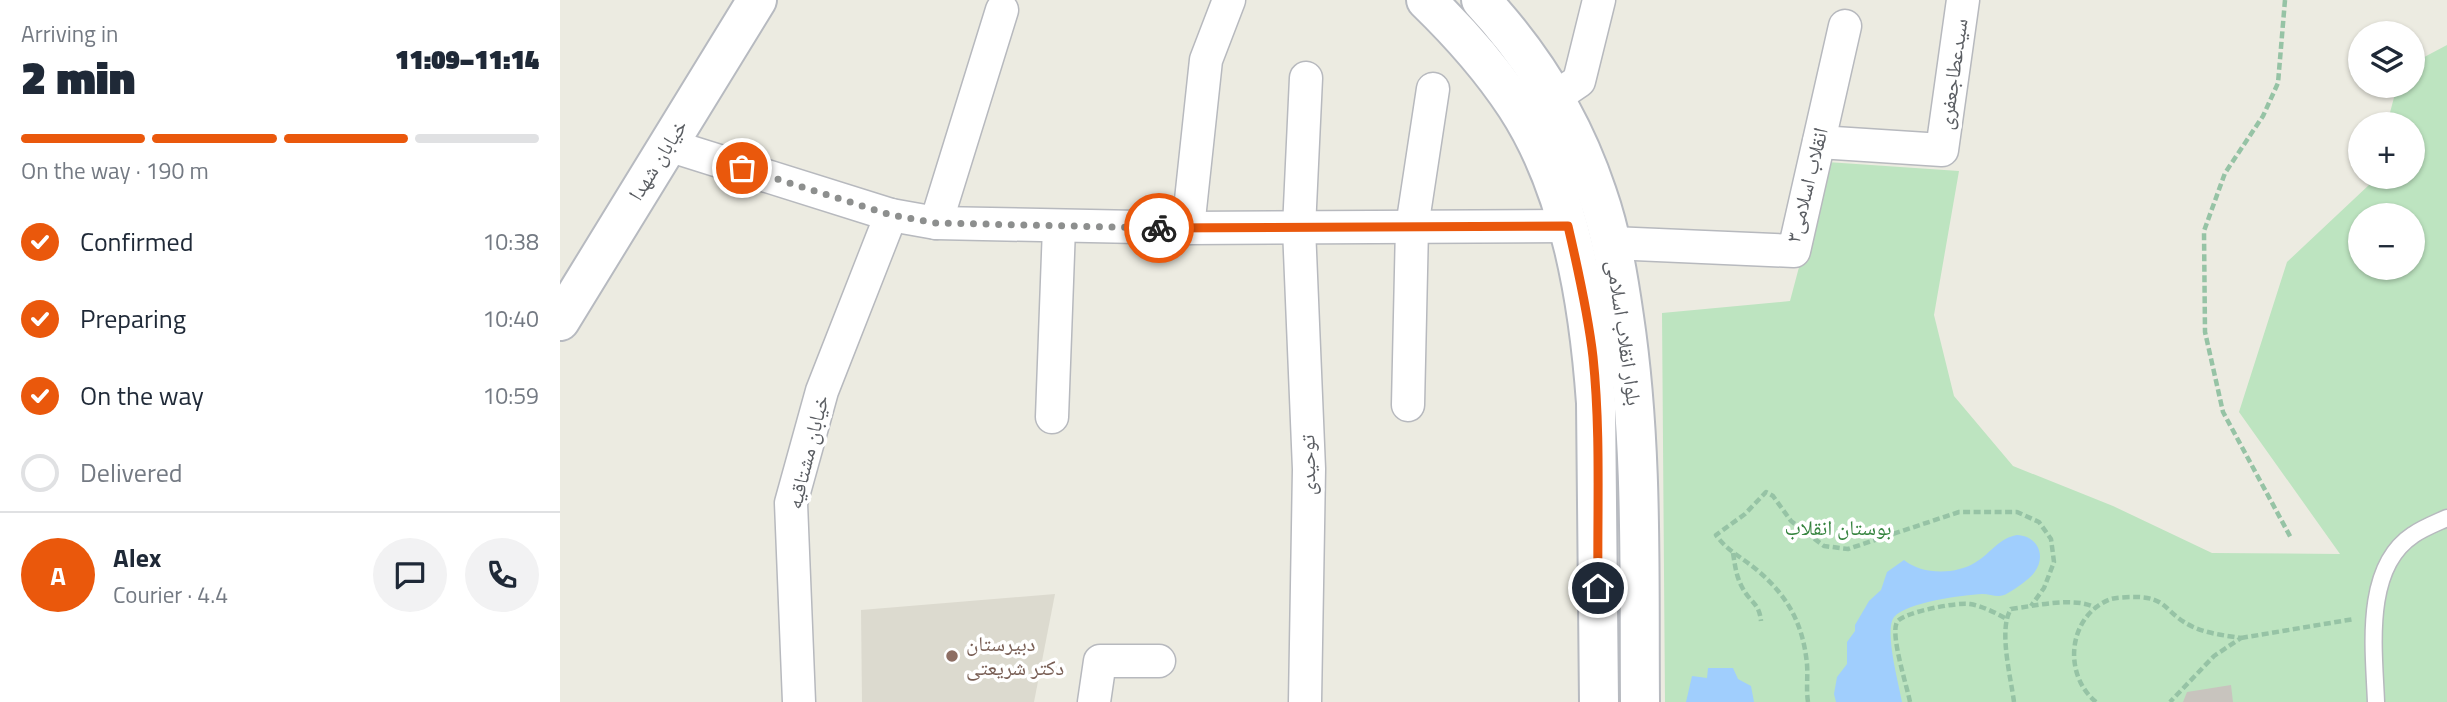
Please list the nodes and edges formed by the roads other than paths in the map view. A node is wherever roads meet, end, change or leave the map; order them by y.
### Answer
1 (757, 0) edge
2 (1229, 0) edge
3 (1426, 0) edge
4 (1480, 0) edge
5 (1599, 0) edge
6 (1963, 0) edge
7 (1002, 10) dead end
8 (1845, 26) dead end
9 (1306, 78) dead end
10 (1433, 89) dead end
11 (1554, 98) junction
12 (1819, 142) junction
13 (668, 145) junction
14 (891, 215) junction
15 (936, 223) junction
16 (1568, 226) junction
17 (1059, 227) junction
18 (1412, 227) junction
19 (1188, 228) junction
20 (1299, 228) junction
21 (1612, 243) junction
22 (560, 321) edge
23 (1408, 405) dead end
24 (1052, 417) dead end
25 (2447, 518) edge
26 (1159, 661) dead end
27 (799, 702) edge
28 (1094, 702) edge
29 (1305, 702) edge
30 (1599, 702) edge
31 (1640, 702) edge
32 (2375, 702) edge

1 - 13 main road, خیابان شهدا
2 - 19 street
3 - 16 main road, بلوار انقلاب اسلامی
4 - 11 main road, بلوار انقلاب اسلامی
5 - 11 street
6 - 12 street, سیدعطاجعفری
7 - 15 street
8 - 12 street, انقلاب اسلامی۳
9 - 20 street, توحیدی
10 - 18 street
11 - 21 main road, بلوار انقلاب اسلامی
12 - 21 street, انقلاب اسلامی۳
13 - 14 street
13 - 22 main road, خیابان شهدا
14 - 15 street
14 - 27 street, خیابان مشتاقیه
15 - 17 street
16 - 18 street
16 - 30 main road, بلوار انقلاب اسلامی
17 - 19 street
17 - 24 street
18 - 20 street
18 - 23 street
19 - 20 street
20 - 29 street, توحیدی
21 - 31 main road, بلوار انقلاب اسلامی
25 - 32 lane
26 - 28 street

